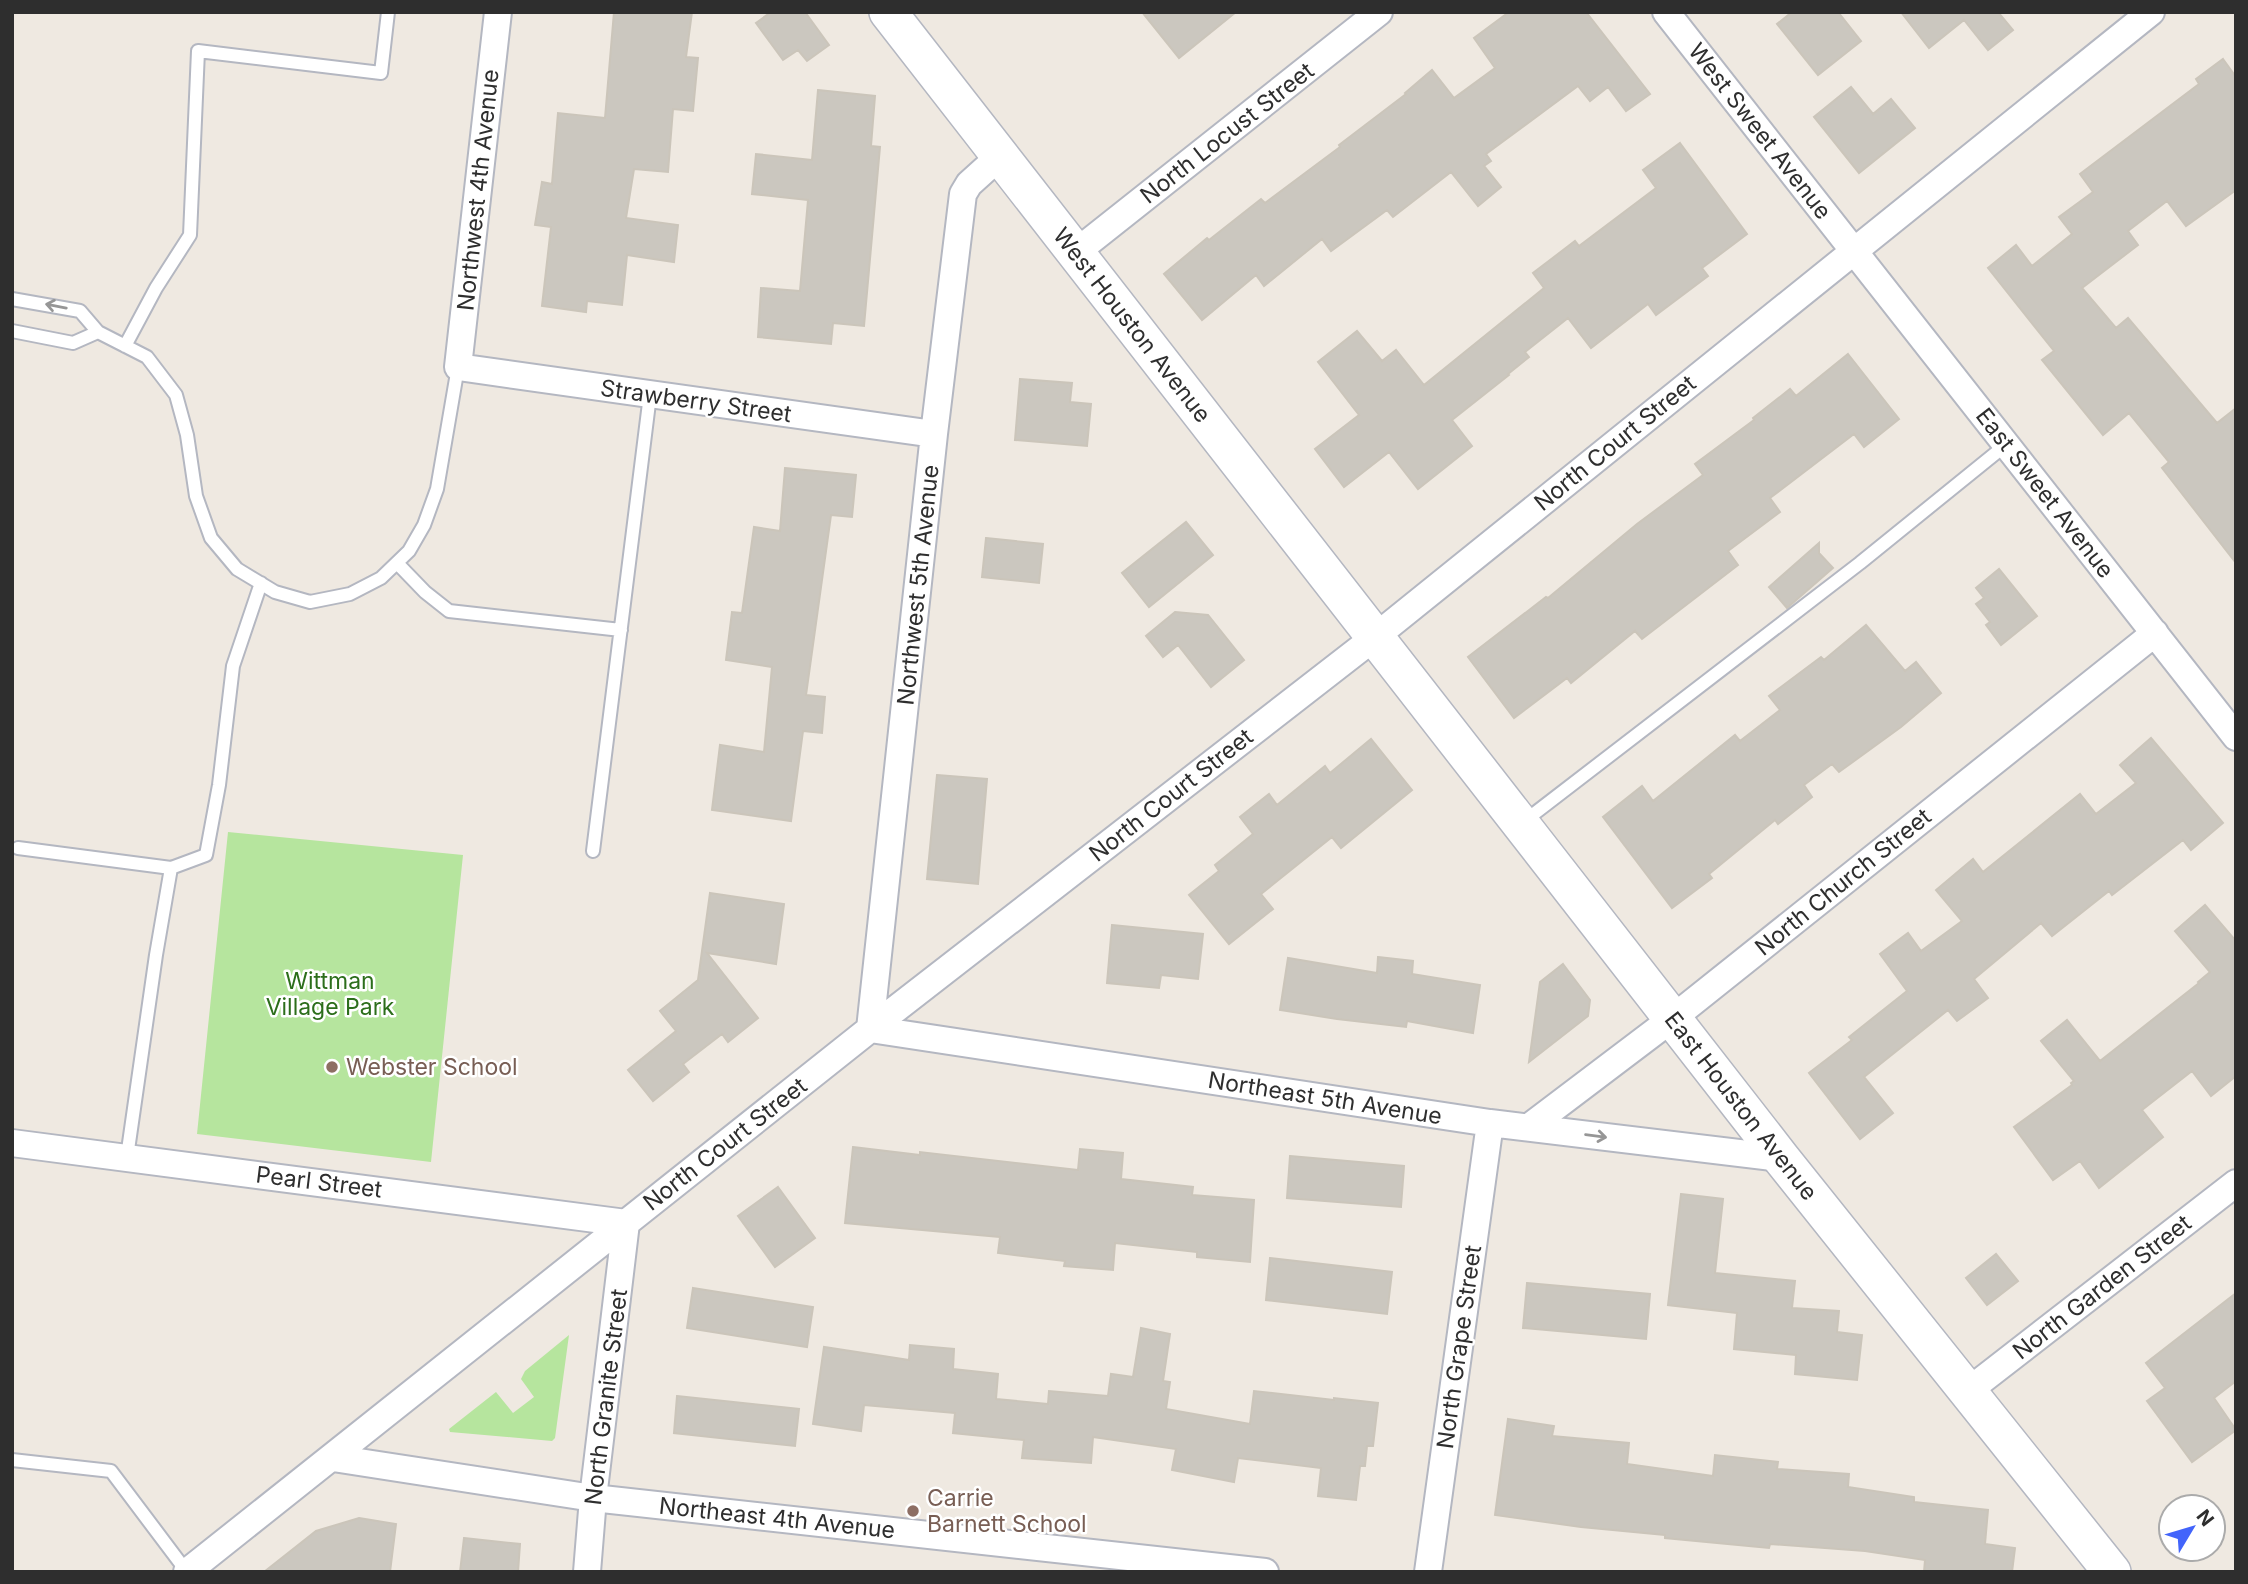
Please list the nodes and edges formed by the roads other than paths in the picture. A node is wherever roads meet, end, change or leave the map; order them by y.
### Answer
1 (388, 12) edge
2 (498, 12) edge
3 (888, 12) edge
4 (1379, 12) edge
5 (1666, 12) edge
6 (2151, 12) edge
7 (1000, 156) junction
8 (1854, 250) junction
9 (1076, 253) junction
10 (12, 299) edge
11 (12, 331) edge
12 (98, 332) junction
13 (125, 346) junction
14 (458, 367) junction
15 (650, 395) junction
16 (934, 434) junction
17 (2007, 444) junction
18 (397, 563) junction
19 (261, 583) junction
20 (621, 630) junction
21 (2155, 633) junction
22 (1376, 637) junction
23 (2236, 737) edge
24 (1521, 824) junction
25 (18, 848) dead end
26 (593, 851) dead end
27 (171, 867) junction
28 (1673, 1018) junction
29 (870, 1029) junction
30 (1490, 1123) junction
31 (1529, 1127) junction
32 (12, 1143) edge
33 (127, 1157) junction
34 (1781, 1158) junction
35 (2236, 1183) edge
36 (626, 1223) junction
37 (1968, 1391) junction
38 (333, 1458) junction
39 (12, 1460) edge
40 (593, 1498) junction
41 (187, 1572) edge
42 (587, 1572) edge
43 (1265, 1572) edge
44 (1428, 1572) edge
45 (2112, 1572) edge

1 - 13 lane
2 - 14 street, Northwest 4th Avenue
3 - 7 main road, West Houston Avenue
4 - 9 street, North Locust Street
5 - 8 street, West Sweet Avenue
6 - 8 street, North Court Street
7 - 9 main road, West Houston Avenue
7 - 16 street, Northwest 5th Avenue
8 - 17 street, East Sweet Avenue
8 - 22 street, North Court Street
9 - 22 main road, West Houston Avenue
12 -> 10 lane
11 - 12 lane
12 - 13 lane
13 - 19 lane
14 - 15 street, Strawberry Street
14 - 18 lane
15 - 16 street, Strawberry Street
15 - 20 lane
16 - 29 street, Northwest 5th Avenue
17 - 21 street, East Sweet Avenue
17 - 24 lane
18 - 19 lane
18 - 20 lane
19 - 27 lane
20 - 26 lane
21 - 23 street, East Sweet Avenue
21 - 28 street, North Church Street
22 - 24 main road, East Houston Avenue
22 - 29 street, North Court Street
24 - 28 main road, East Houston Avenue
25 - 27 lane
27 - 33 lane
28 - 31 street, North Church Street
28 - 34 main road, East Houston Avenue
29 - 30 street, Northeast 5th Avenue
29 - 36 street, North Court Street
30 - 31 street, Northeast 5th Avenue
30 - 44 street, North Grape Street
31 -> 34 street, Northeast 5th Avenue
32 - 33 street, Pearl Street
33 - 36 street, Pearl Street
34 - 37 main road, East Houston Avenue
35 - 37 street, North Garden Street
36 - 38 street, North Court Street
36 - 40 street, North Granite Street
37 - 45 main road, East Houston Avenue
38 - 40 street, Northeast 4th Avenue
38 - 41 street, North Court Street
39 - 41 lane
40 - 42 street, North Granite Street
40 - 43 street, Northeast 4th Avenue

